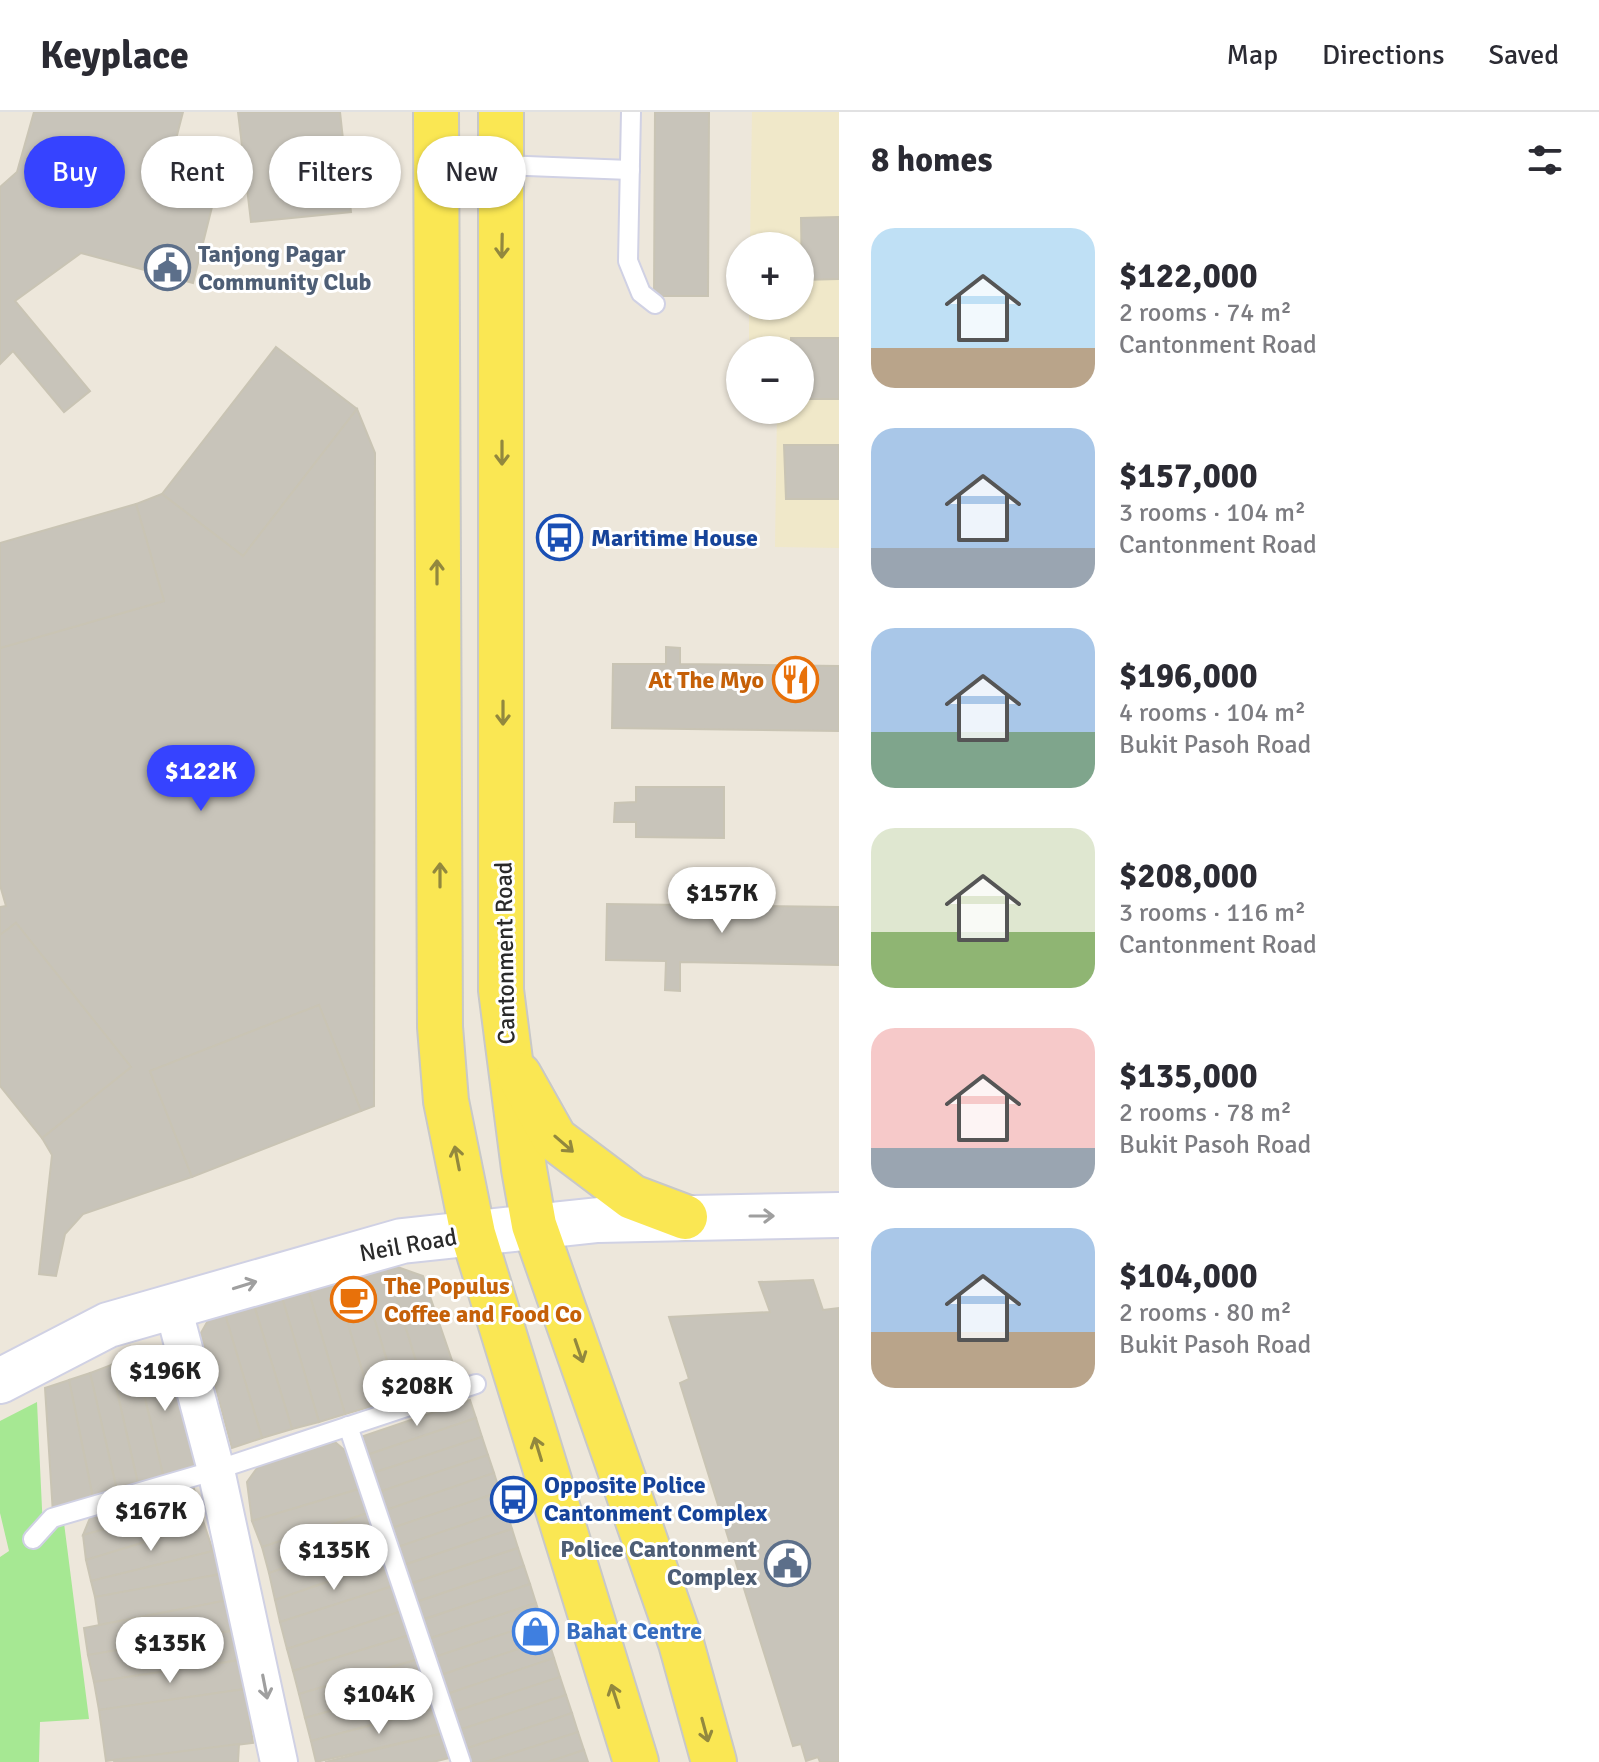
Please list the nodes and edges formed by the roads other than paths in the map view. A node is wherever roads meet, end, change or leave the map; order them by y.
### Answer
1 (436, 112) edge
2 (501, 112) edge
3 (631, 112) edge
4 (501, 136) edge
5 (526, 166) edge
6 (630, 170) junction
7 (502, 208) edge
8 (655, 304) dead end
9 (508, 1055) junction
10 (839, 1215) edge
11 (685, 1217) junction
12 (534, 1225) junction
13 (473, 1234) junction
14 (173, 1307) junction
15 (0, 1381) edge
16 (476, 1384) dead end
17 (348, 1426) junction
18 (216, 1470) junction
19 (33, 1539) dead end
20 (279, 1762) edge
21 (461, 1762) edge
22 (636, 1762) edge
23 (714, 1762) edge

13 -> 1 main road
2 - 4 main road, Cantonment Road
3 - 6 lane
5 - 6 lane
6 - 8 lane
7 -> 9 main road, Cantonment Road
9 -> 11 main road
9 - 12 main road, Cantonment Road
11 -> 10 main road, Neil Road
11 - 12 main road, Neil Road
12 - 13 main road, Neil Road
12 -> 23 main road, Cantonment Road
14 -> 13 main road, Neil Road
22 -> 13 main road
14 - 15 main road, Neil Road
14 - 18 street
16 - 17 lane
17 - 18 lane
17 - 21 lane
18 - 19 lane
18 -> 20 street

